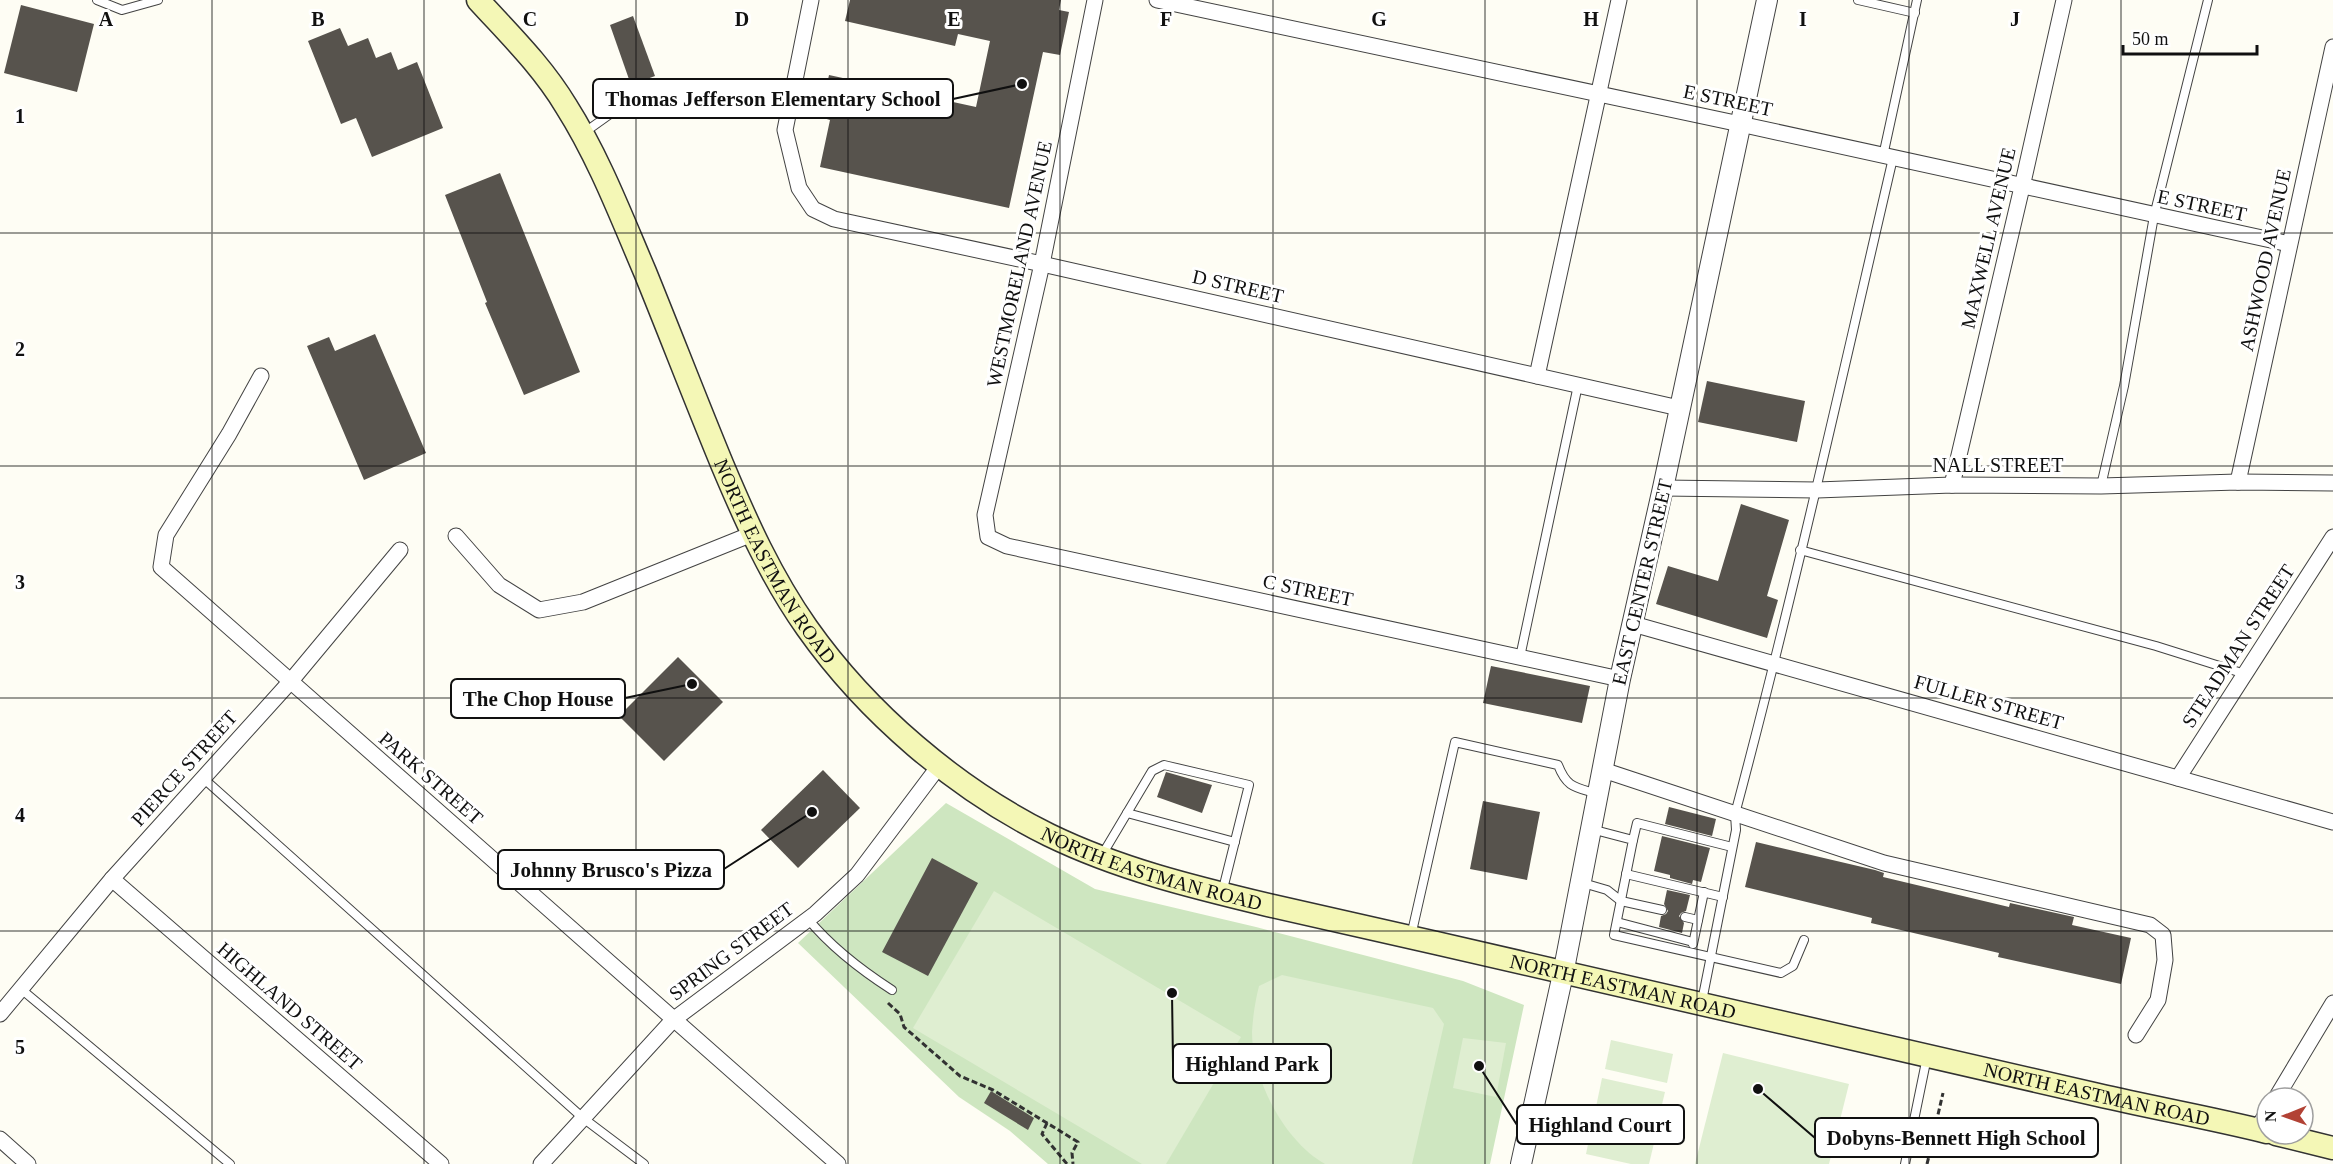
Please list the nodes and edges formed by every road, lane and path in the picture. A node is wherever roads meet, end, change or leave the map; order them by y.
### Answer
1 (98, 0) edge
2 (159, 0) edge
3 (478, 0) edge
4 (811, 0) edge
5 (1095, 0) edge
6 (1157, 0) edge
7 (1619, 0) edge
8 (1767, 0) edge
9 (1858, 0) edge
10 (1917, 0) edge
11 (2064, 0) edge
12 (2208, 0) edge
13 (1915, 13) junction
14 (2333, 47) edge
15 (1599, 94) junction
16 (620, 106) dead end
17 (1740, 124) junction
18 (582, 134) junction
19 (1888, 157) junction
20 (2022, 187) junction
21 (2154, 216) junction
22 (2289, 244) junction
23 (1042, 264) junction
24 (1537, 375) junction
25 (261, 376) dead end
26 (1578, 385) junction
27 (1679, 408) junction
28 (2238, 482) junction
29 (2333, 483) edge
30 (1952, 485) junction
31 (2102, 486) junction
32 (1663, 488) junction
33 (1817, 490) junction
34 (752, 534) junction
35 (456, 536) dead end
36 (988, 537) joint
37 (2333, 537) edge
38 (400, 550) dead end
39 (1800, 550) junction
40 (1633, 624) junction
41 (1520, 657) junction
42 (1774, 663) junction
43 (2245, 674) junction
44 (1620, 679) junction
45 (290, 682) junction
46 (939, 766) junction
47 (1603, 770) junction
48 (203, 778) junction
49 (2178, 778) junction
50 (1598, 794) junction
51 (1127, 813) junction
52 (1735, 814) junction
53 (2333, 822) edge
54 (1591, 830) junction
55 (1633, 840) junction
56 (1235, 842) junction
57 (1732, 847) junction
58 (1100, 858) junction
59 (1626, 874) junction
60 (112, 879) junction
61 (1581, 882) junction
62 (1704, 892) junction
63 (1222, 894) junction
64 (1723, 897) junction
65 (1621, 901) junction
66 (1662, 910) dead end
67 (1685, 917) dead end
68 (808, 919) junction
69 (1698, 920) junction
70 (1617, 922) junction
71 (1411, 937) junction
72 (1804, 940) dead end
73 (1693, 942) junction
74 (1691, 951) junction
75 (1711, 956) junction
76 (1563, 974) junction
77 (879, 981) junction
78 (21, 989) junction
79 (892, 990) dead end
80 (2333, 1003) edge
81 (1701, 1005) junction
82 (0, 1014) edge
83 (673, 1020) junction
84 (2136, 1035) dead end
85 (1927, 1055) junction
86 (2283, 1086) edge
87 (1943, 1093) dead end
88 (583, 1118) junction
89 (1047, 1123) junction
90 (2255, 1124) edge
91 (1881, 1132) dead end
92 (0, 1139) edge
93 (1910, 1139) junction
94 (2315, 1142) edge
95 (1931, 1144) junction
96 (1941, 1146) dead end
97 (2333, 1148) edge
98 (28, 1164) edge
99 (230, 1164) edge
100 (441, 1164) edge
101 (541, 1164) edge
102 (644, 1164) edge
103 (837, 1164) edge
104 (1067, 1164) edge
105 (1073, 1164) edge
106 (1521, 1164) edge
107 (1905, 1164) edge
108 (1927, 1164) edge

1 - 2 lane
3 - 18 main road, NORTH EASTMAN ROAD
4 - 23 street, D STREET
5 - 23 street, WESTMORELAND AVENUE
6 - 15 street, E STREET
7 - 15 street
8 - 17 street, EAST CENTER STREET
9 - 13 lane
10 - 13 lane
11 - 20 street, MAXWELL AVENUE
12 - 21 lane
13 - 19 lane
14 - 22 street, ASHWOOD AVENUE
15 - 17 street, E STREET
15 - 24 street
16 - 18 lane
17 - 19 street, E STREET
17 - 27 street, EAST CENTER STREET
18 - 34 main road, NORTH EASTMAN ROAD
19 - 20 street, E STREET
19 - 33 lane
20 - 21 street, E STREET
20 - 30 street, MAXWELL AVENUE
21 - 22 street, E STREET
21 - 31 lane
22 - 28 street, ASHWOOD AVENUE
23 - 24 street, D STREET
23 - 36 street, WESTMORELAND AVENUE
24 - 26 street, D STREET
25 - 45 street, PARK STREET
26 - 27 street, D STREET
26 - 41 lane
27 - 32 street, EAST CENTER STREET
28 - 29 street, NALL STREET
28 - 31 street, NALL STREET
30 - 31 street, NALL STREET
30 - 33 street, NALL STREET
32 - 33 street, NALL STREET
32 - 40 street, EAST CENTER STREET
33 - 39 lane
34 - 35 street
34 - 46 main road, NORTH EASTMAN ROAD
36 - 41 street, C STREET
37 - 43 street, STEADMAN STREET
38 - 45 street, PIERCE STREET
39 - 42 lane
39 - 43 lane
40 - 42 street, FULLER STREET
40 - 44 street, EAST CENTER STREET
41 - 44 street, C STREET
42 - 49 street, FULLER STREET
42 - 52 lane
43 - 49 street, STEADMAN STREET
44 - 47 street, EAST CENTER STREET
45 - 48 street, PIERCE STREET
45 - 83 street, PARK STREET
46 - 58 main road, NORTH EASTMAN ROAD
46 - 68 street, SPRING STREET
47 - 50 street, EAST CENTER STREET
47 - 52 street
48 - 60 street, PIERCE STREET
48 - 88 lane
49 - 53 street, FULLER STREET
50 - 54 street, EAST CENTER STREET
50 - 71 lane
51 - 56 lane
51 - 56 lane
51 - 58 lane
52 - 57 lane
52 - 84 street
54 - 55 lane
54 - 61 street, EAST CENTER STREET
55 - 57 lane
55 - 59 lane
56 - 63 lane
57 - 64 lane
58 - 63 main road, NORTH EASTMAN ROAD
59 - 62 lane
59 - 65 lane
60 - 78 street, PIERCE STREET
60 - 100 street, HIGHLAND STREET
61 - 65 lane
61 - 76 street, EAST CENTER STREET
62 - 64 lane
62 - 69 lane
63 - 71 main road, NORTH EASTMAN ROAD
64 - 75 lane
65 - 66 lane
65 - 70 lane
67 - 69 lane
68 - 77 lane
68 - 83 street, SPRING STREET
69 - 73 lane
70 - 73 lane
70 - 74 lane
71 - 76 main road, NORTH EASTMAN ROAD
72 - 75 lane
73 - 74 lane
74 - 75 lane
75 - 81 lane
76 - 81 main road, NORTH EASTMAN ROAD
76 - 106 street, EAST CENTER STREET
77 - 79 lane
77 - 89 path
78 - 82 street, PIERCE STREET
78 - 99 lane
80 - 86 street
81 - 85 main road, NORTH EASTMAN ROAD
83 - 88 street, SPRING STREET
83 - 103 street, PARK STREET
85 - 90 main road, NORTH EASTMAN ROAD
85 - 93 lane
87 - 95 path
88 - 101 street, SPRING STREET
88 - 102 lane
89 - 104 path
89 - 105 path
91 - 93 lane
92 - 98 street
93 - 95 lane
93 - 107 lane
94 - 97 main road, NORTH EASTMAN ROAD
95 - 96 lane
95 - 108 path

